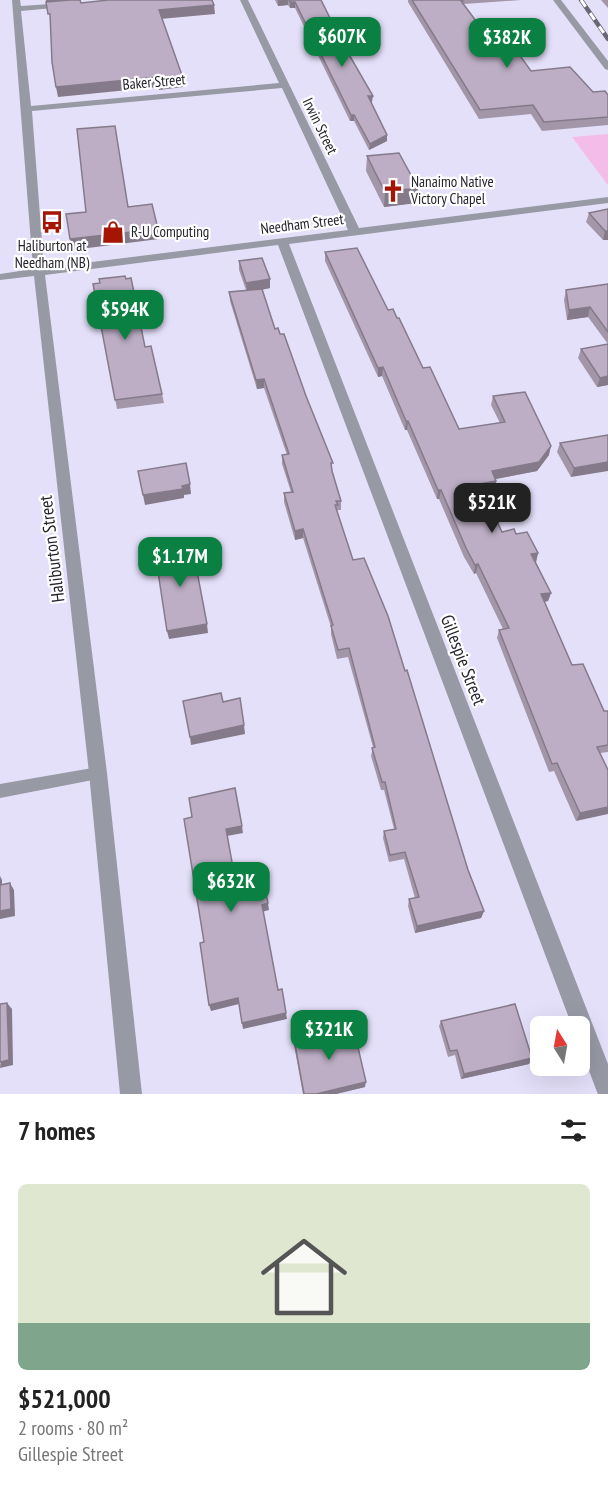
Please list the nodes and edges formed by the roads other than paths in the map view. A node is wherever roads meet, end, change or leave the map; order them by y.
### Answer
1 (244, 0) edge
2 (557, 0) edge
3 (17, 4) edge
4 (76, 4) edge
5 (608, 68) edge
6 (284, 85) junction
7 (27, 109) junction
8 (608, 200) edge
9 (355, 232) junction
10 (282, 241) junction
11 (39, 272) junction
12 (0, 277) edge
13 (98, 773) junction
14 (0, 791) edge
15 (608, 1092) edge
16 (131, 1094) edge

1 - 6 street, Irwin Street
2 - 5 street
3 - 4 street
3 - 7 street, Haliburton Street
6 - 7 street, Baker Street
6 - 9 street, Irwin Street
7 - 11 street, Haliburton Street
8 - 9 street, Needham Street
9 - 10 street, Needham Street
10 - 11 street, Needham Street
10 - 15 street, Gillespie Street
11 - 12 street, Needham Street
11 - 13 street, Haliburton Street
13 - 14 lane
13 - 16 street, Haliburton Street

